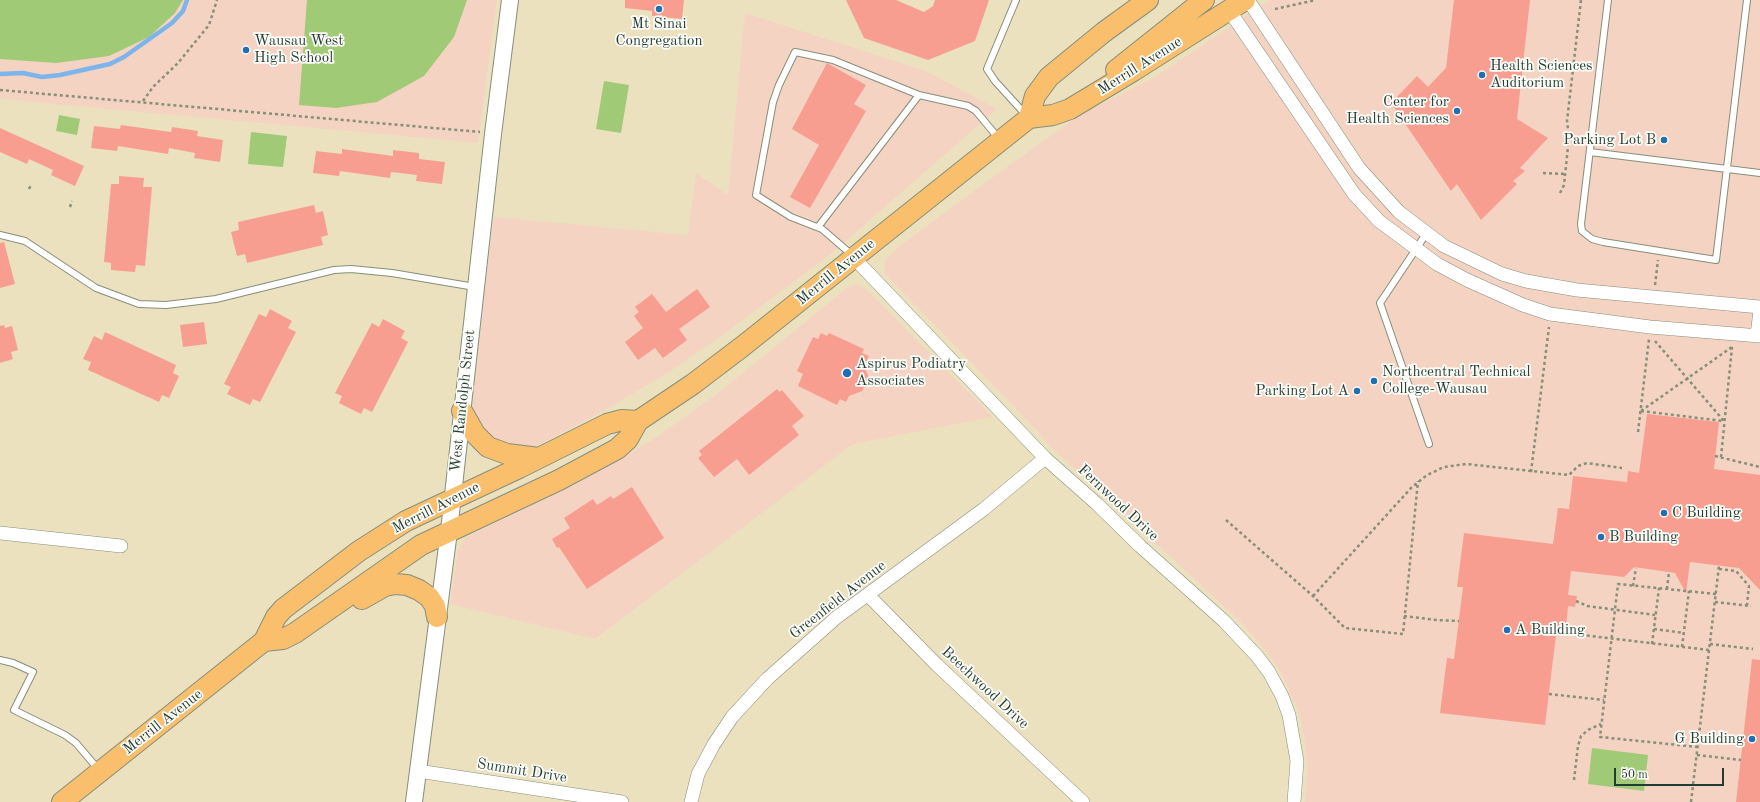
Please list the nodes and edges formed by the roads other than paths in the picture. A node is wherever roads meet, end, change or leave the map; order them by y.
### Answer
1 (510, 0) edge
2 (1016, 0) edge
3 (1148, 0) edge
4 (1204, 0) edge
5 (1608, 0) edge
6 (1747, 0) edge
7 (1239, 3) edge
8 (919, 95) junction
9 (1070, 109) junction
10 (1029, 118) junction
11 (1000, 140) junction
12 (1590, 152) junction
13 (1727, 169) junction
14 (1760, 173) edge
15 (818, 227) junction
16 (1426, 234) junction
17 (0, 236) edge
18 (1415, 250) junction
19 (854, 258) junction
20 (476, 287) junction
21 (1760, 307) edge
22 (1760, 311) edge
23 (1758, 335) edge
24 (462, 411) junction
25 (638, 421) junction
26 (1429, 444) dead end
27 (539, 458) junction
28 (1045, 458) junction
29 (452, 498) junction
30 (449, 531) junction
31 (0, 533) edge
32 (121, 546) dead end
33 (868, 595) junction
34 (324, 613) junction
35 (437, 617) junction
36 (264, 641) junction
37 (0, 660) edge
38 (418, 771) junction
39 (100, 772) junction
40 (62, 802) edge
41 (414, 802) edge
42 (622, 802) edge
43 (691, 802) edge
44 (1083, 802) edge
45 (1294, 802) edge

1 - 20 street, West Randolph Street
2 - 10 lane
3 - 10 main road
4 - 9 main road
5 - 12 lane
6 - 13 lane
7 - 9 main road, Merrill Avenue
7 - 16 street
7 - 18 street
8 - 11 lane
8 - 15 lane
8 - 15 lane
9 - 10 main road, Merrill Avenue
10 - 11 main road, Merrill Avenue
11 - 19 main road, Merrill Avenue
12 - 13 lane
12 - 13 lane
13 - 14 lane
15 - 19 lane
16 - 18 lane
16 - 21 street
17 - 20 lane
18 - 23 street
18 - 26 lane
19 - 25 main road, Merrill Avenue
19 - 28 street, Fernwood Drive
20 - 24 street, West Randolph Street
22 - 23 street
24 - 27 main road
24 - 29 street, West Randolph Street
25 - 27 main road, Merrill Avenue
25 - 30 main road, Merrill Avenue
27 - 29 main road, Merrill Avenue
28 - 33 street, Greenfield Avenue
28 - 45 street, Fernwood Drive
29 - 30 street, West Randolph Street
29 - 36 main road, Merrill Avenue
30 - 34 main road, Merrill Avenue
30 - 35 street, West Randolph Street
31 - 32 street
33 - 43 street, Greenfield Avenue
33 - 44 street, Beechwood Drive
34 - 35 main road
34 - 36 main road, Merrill Avenue
35 - 38 street, West Randolph Street
36 - 39 main road, Merrill Avenue
37 - 39 lane
38 - 41 street, West Randolph Street
38 - 42 street, Summit Drive
39 - 40 main road, Merrill Avenue

